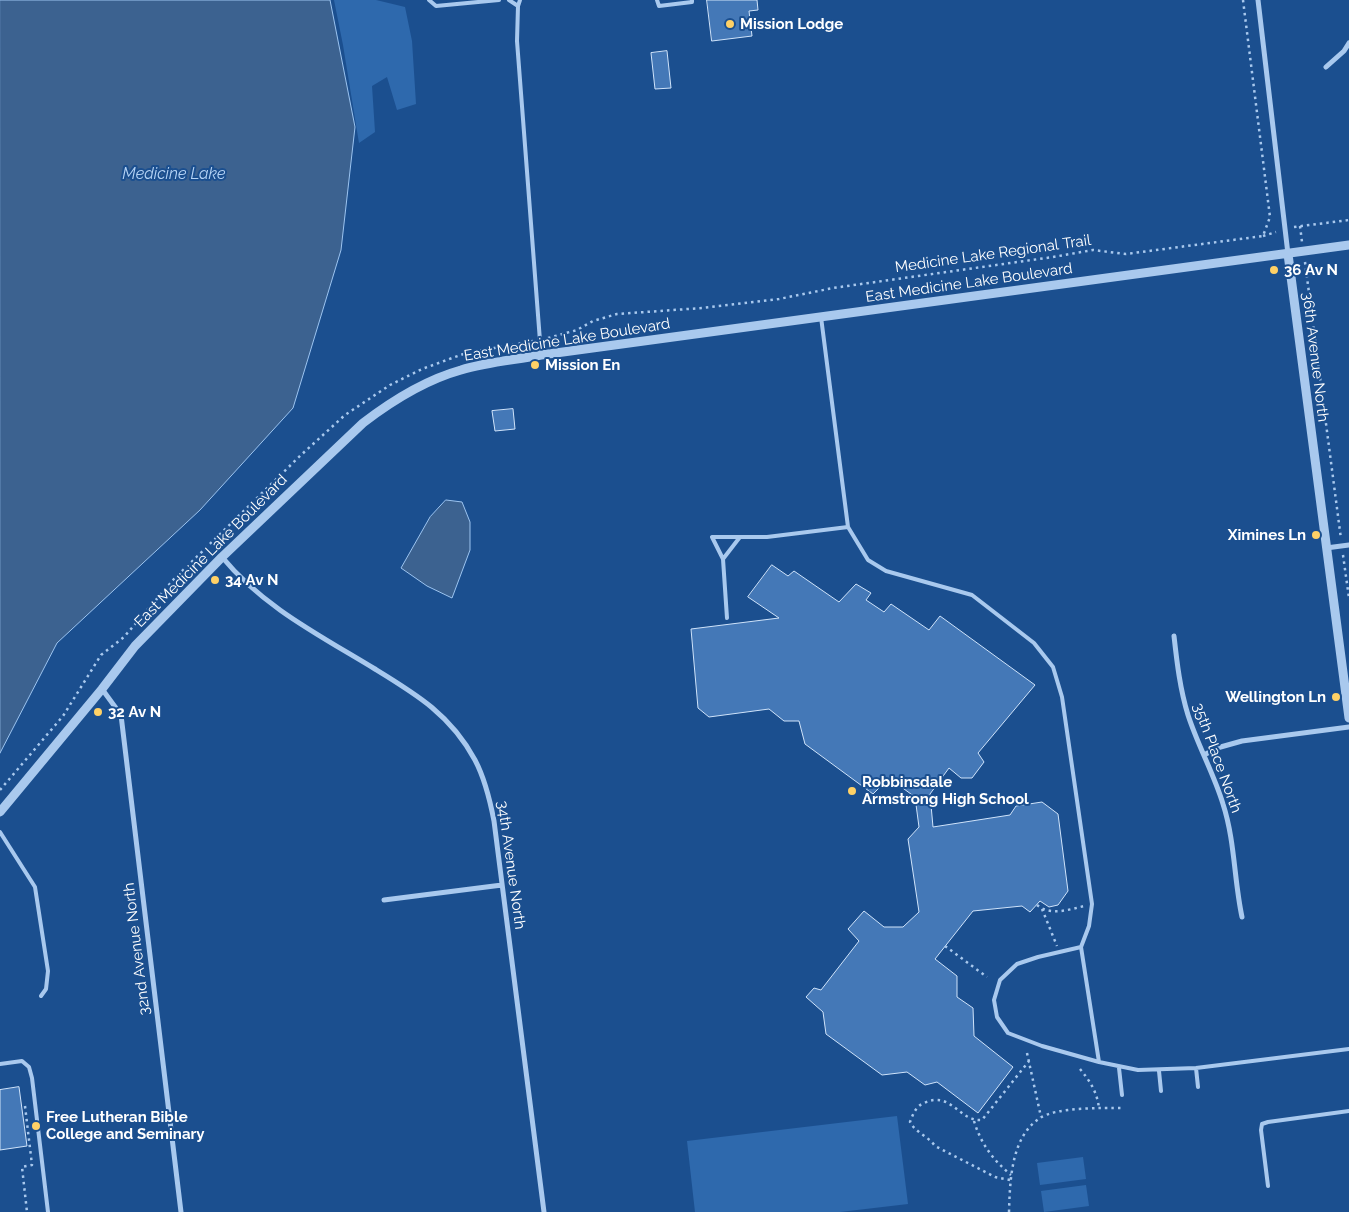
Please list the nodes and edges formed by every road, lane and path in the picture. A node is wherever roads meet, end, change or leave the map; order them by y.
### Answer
1 (430, 0) edge
2 (499, 0) edge
3 (510, 0) edge
4 (518, 0) edge
5 (657, 0) edge
6 (692, 0) edge
7 (1244, 0) edge
8 (1258, 0) edge
9 (465, 2) edge
10 (518, 6) junction
11 (1349, 43) edge
12 (1326, 67) dead end
13 (1349, 220) edge
14 (1300, 226) junction
15 (1286, 229) junction
16 (1263, 236) junction
17 (1349, 245) edge
18 (1303, 252) junction
19 (1288, 254) junction
20 (821, 317) junction
21 (553, 337) dead end
22 (541, 355) junction
23 (848, 527) junction
24 (740, 537) junction
25 (1349, 545) edge
26 (1342, 546) junction
27 (1326, 548) junction
28 (222, 558) junction
29 (723, 559) junction
30 (1349, 598) edge
31 (727, 618) dead end
32 (1174, 636) dead end
33 (102, 689) junction
34 (1349, 718) edge
35 (1349, 728) edge
36 (1204, 755) junction
37 (0, 812) edge
38 (0, 832) edge
39 (502, 885) junction
40 (384, 900) dead end
41 (1092, 904) junction
42 (1036, 905) dead end
43 (1042, 909) junction
44 (1242, 918) dead end
45 (945, 946) dead end
46 (1081, 947) junction
47 (1059, 952) junction
48 (987, 978) dead end
49 (41, 996) dead end
50 (1349, 1048) edge
51 (1027, 1053) dead end
52 (1029, 1061) junction
53 (1099, 1062) junction
54 (0, 1064) edge
55 (1119, 1068) junction
56 (1196, 1068) junction
57 (1080, 1069) dead end
58 (1159, 1070) junction
59 (1198, 1087) dead end
60 (1161, 1091) dead end
61 (1122, 1095) dead end
62 (25, 1106) dead end
63 (1099, 1108) junction
64 (1123, 1108) dead end
65 (1349, 1111) edge
66 (1041, 1117) junction
67 (974, 1121) junction
68 (1011, 1175) junction
69 (1010, 1180) junction
70 (1268, 1186) dead end
71 (27, 1212) edge
72 (48, 1212) edge
73 (182, 1212) edge
74 (544, 1212) edge
75 (1009, 1212) edge

1 - 9 lane
2 - 9 lane
3 - 10 lane
4 - 10 lane
5 - 6 lane
7 - 16 path
8 - 15 street, 36th Avenue North
10 - 22 lane
11 - 12 street
13 - 14 path, Medicine Lake Regional Trail
14 - 15 path, Medicine Lake Regional Trail
14 - 18 path
15 - 16 path, Medicine Lake Regional Trail
15 - 19 street, 36th Avenue North
16 - 21 path, Medicine Lake Regional Trail
17 - 18 street, East Medicine Lake Boulevard
18 - 19 street, East Medicine Lake Boulevard
18 - 26 path
19 - 20 street, East Medicine Lake Boulevard
19 - 27 street, 36th Avenue North
20 - 22 street, East Medicine Lake Boulevard
20 - 23 lane
22 - 28 street, East Medicine Lake Boulevard
23 - 24 lane
23 - 41 lane
24 - 29 lane
24 - 29 lane
25 - 26 street
26 - 27 street
26 - 30 path
27 - 34 street, 36th Avenue North
28 - 33 street, East Medicine Lake Boulevard
28 - 39 street, 34th Avenue North
29 - 31 lane
32 - 36 street, 35th Place North
33 - 37 street, East Medicine Lake Boulevard
33 - 73 street, 32nd Avenue North
35 - 36 street
36 - 44 street, 35th Place North
38 - 49 lane
39 - 40 street
39 - 74 street, 34th Avenue North
41 - 43 path
41 - 46 lane
42 - 43 path
43 - 47 path
45 - 48 path
46 - 47 lane
46 - 53 lane
47 - 53 lane
50 - 56 lane
51 - 52 path
52 - 66 path
52 - 67 path
53 - 55 lane
54 - 72 lane
55 - 58 lane
55 - 61 lane
56 - 58 lane
56 - 59 lane
57 - 63 path
58 - 60 lane
62 - 71 path
63 - 64 path
63 - 66 path
65 - 70 lane
66 - 68 path
67 - 68 path
67 - 69 path
68 - 69 path
69 - 75 path

